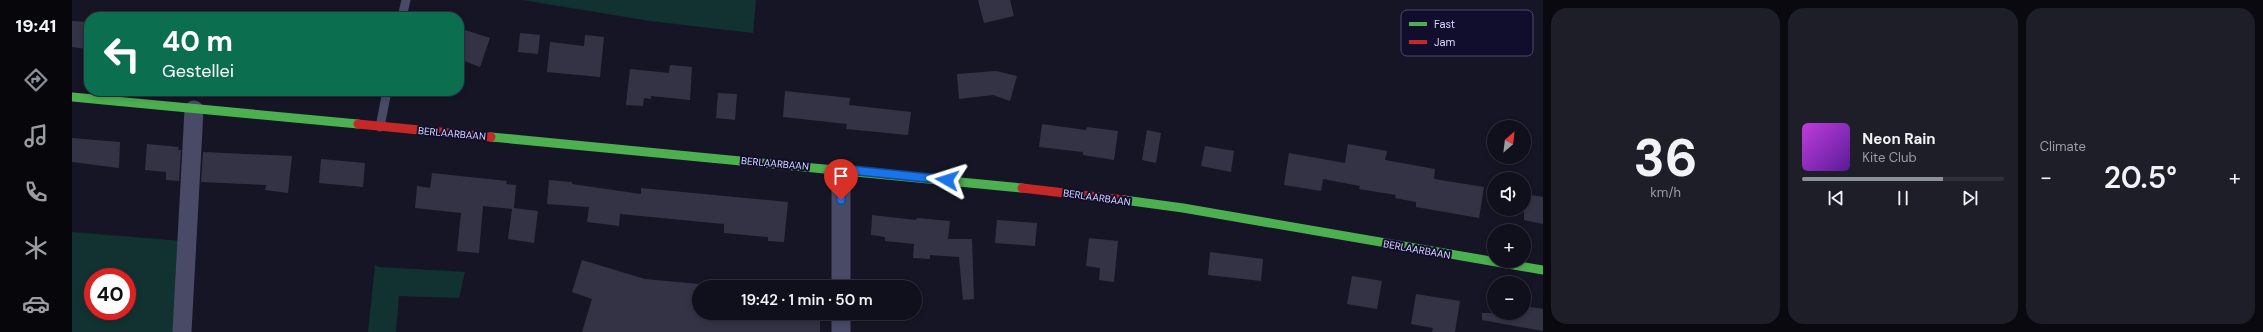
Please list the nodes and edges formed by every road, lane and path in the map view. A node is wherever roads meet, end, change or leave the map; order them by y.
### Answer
1 (406, 0) edge
2 (403, 12) edge
3 (386, 96) edge
4 (72, 97) edge
5 (194, 110) junction
6 (380, 127) junction
7 (841, 169) junction
8 (1543, 270) edge
9 (841, 280) edge
10 (841, 320) edge
11 (182, 332) edge
12 (841, 332) edge

1 - 2 lane
3 - 6 lane
4 - 5 street, BERLAARBAAN
5 - 6 street, BERLAARBAAN
5 - 11 street
6 - 7 street, BERLAARBAAN
7 - 8 street, BERLAARBAAN
7 - 9 street
10 - 12 street

